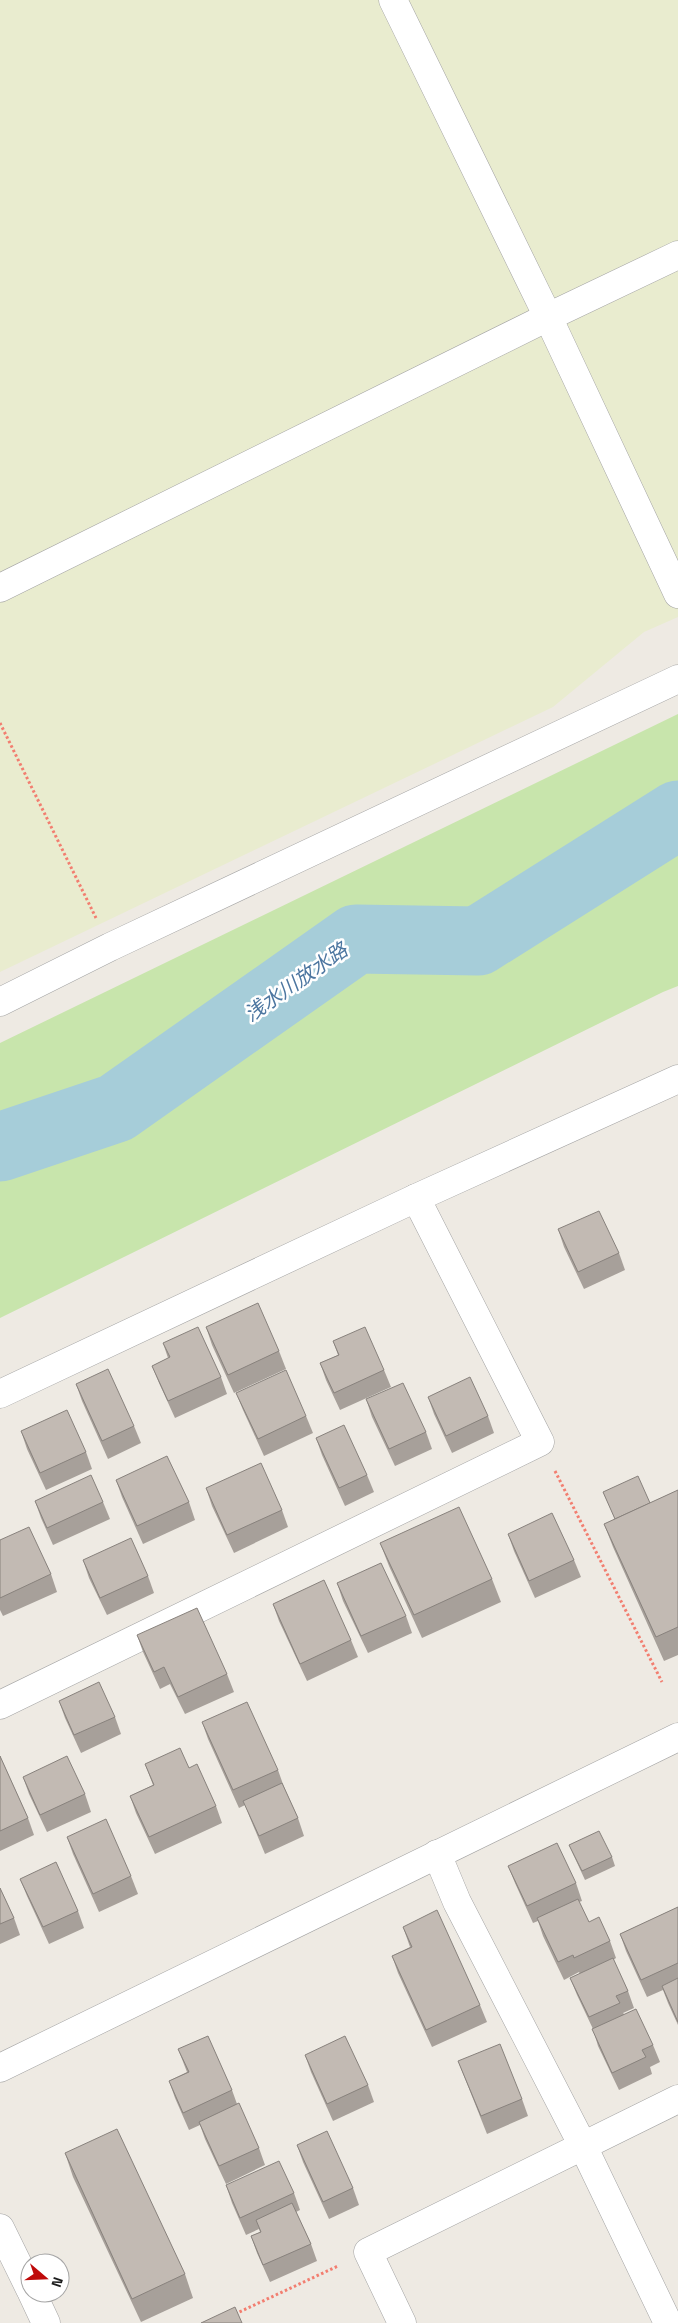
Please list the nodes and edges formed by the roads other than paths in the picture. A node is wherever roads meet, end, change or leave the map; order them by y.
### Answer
1 (393, 0) edge
2 (678, 255) edge
3 (548, 317) junction
4 (0, 588) edge
5 (678, 594) edge
6 (678, 680) edge
7 (0, 1002) edge
8 (678, 1079) edge
9 (416, 1198) junction
10 (0, 1394) edge
11 (0, 1706) edge
12 (678, 1737) edge
13 (436, 1854) junction
14 (0, 2068) edge
15 (678, 2099) edge
16 (583, 2146) junction
17 (0, 2228) edge
18 (20, 2269) edge
19 (37, 2303) edge
20 (46, 2323) edge
21 (402, 2323) edge
22 (668, 2323) edge

1 - 3 street
2 - 3 street
3 - 4 street
3 - 5 street
6 - 7 street
8 - 9 street
9 - 10 street
9 - 11 street
12 - 13 street
13 - 14 street
13 - 16 street
15 - 16 street
16 - 21 street
16 - 22 street
17 - 18 street
19 - 20 street

